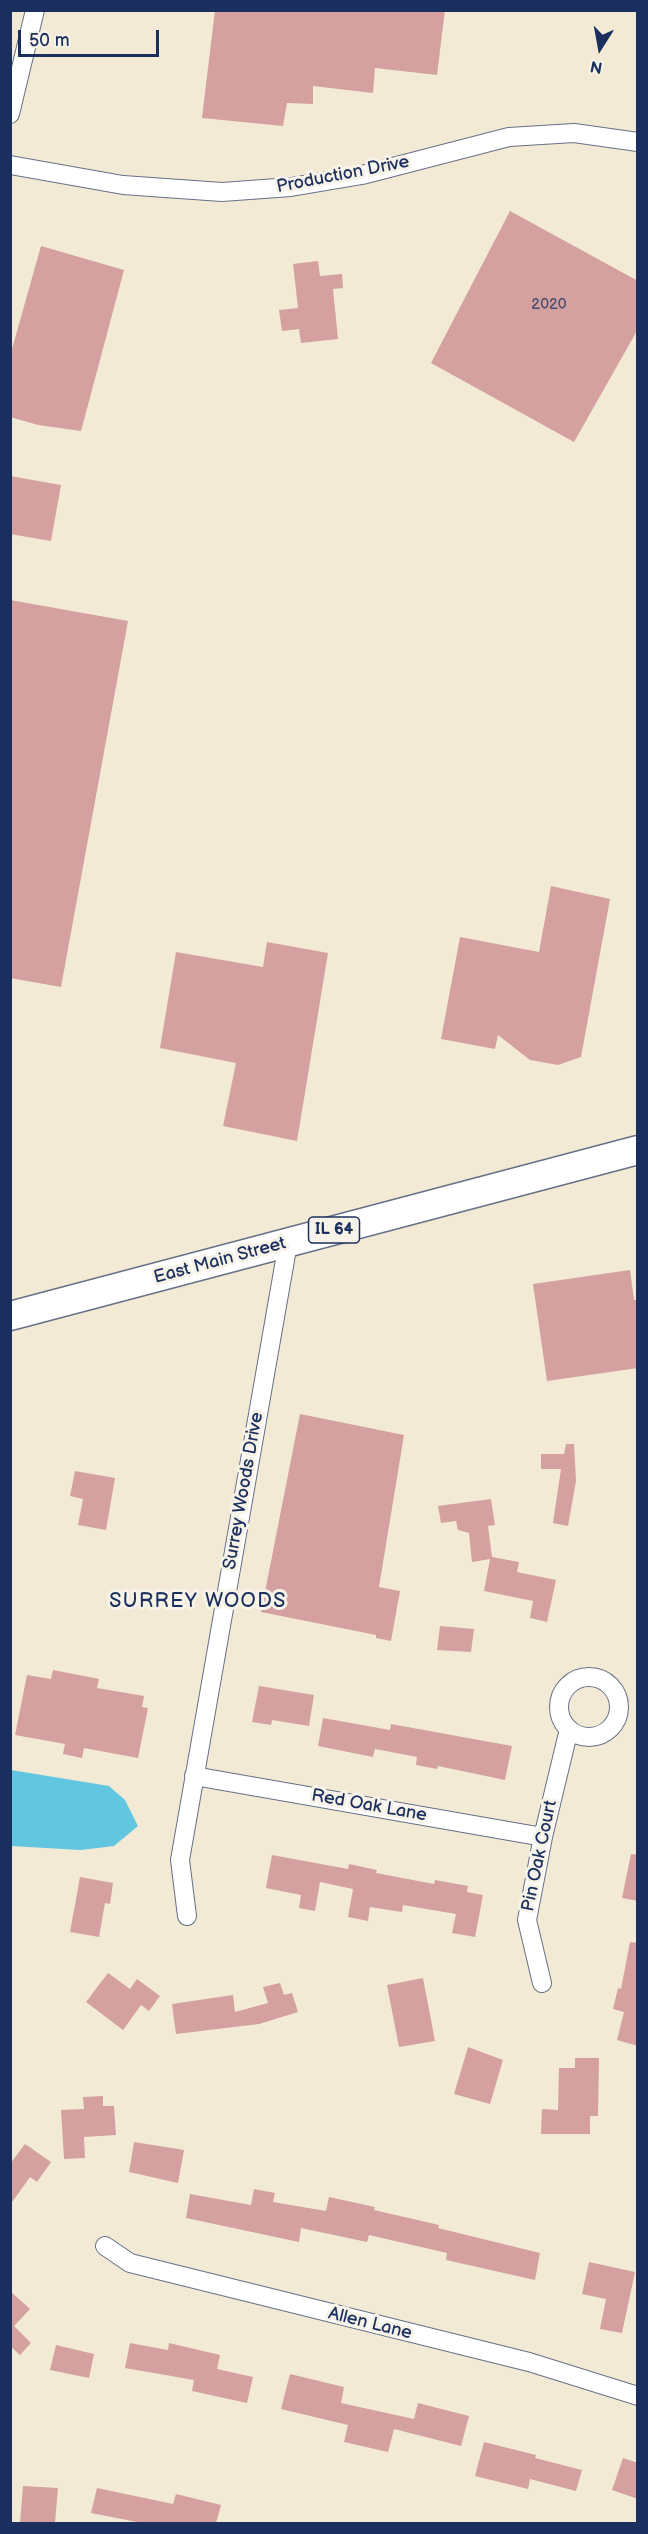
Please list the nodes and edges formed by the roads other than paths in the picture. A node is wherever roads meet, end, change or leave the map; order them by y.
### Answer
1 (35, 10) edge
2 (10, 114) edge
3 (638, 142) edge
4 (10, 165) edge
5 (638, 1150) edge
6 (288, 1243) junction
7 (10, 1316) edge
8 (569, 1729) dead end
9 (194, 1776) junction
10 (543, 1837) junction
11 (187, 1916) dead end
12 (543, 1983) dead end
13 (105, 2246) dead end
14 (638, 2396) edge

1 - 2 street
3 - 4 street, Production Drive
5 - 6 main road, East Main Street / IL 64
6 - 7 main road, East Main Street / IL 64
6 - 9 street, Surrey Woods Drive
8 - 10 street, Pin Oak Court
9 - 10 street, Red Oak Lane
9 - 11 street, Surrey Woods Drive
10 - 12 street, Pin Oak Court
13 - 14 street, Allen Lane

